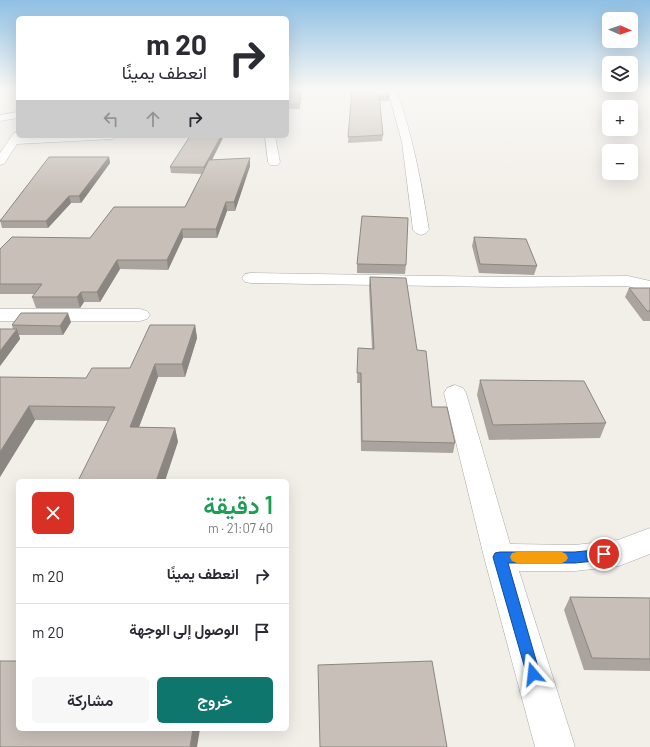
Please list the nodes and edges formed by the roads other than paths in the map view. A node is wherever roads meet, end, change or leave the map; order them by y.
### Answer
1 (404, 125) edge
2 (16, 138) edge
3 (270, 138) edge
4 (0, 161) edge
5 (274, 162) dead end
6 (421, 230) dead end
7 (251, 278) dead end
8 (650, 287) edge
9 (0, 315) edge
10 (140, 315) dead end
11 (455, 393) dead end
12 (650, 541) edge
13 (500, 557) junction
14 (555, 747) edge

1 - 6 street
2 - 4 street
3 - 5 street
7 - 8 street
9 - 10 street
11 - 13 street
12 - 13 street
13 - 14 street

